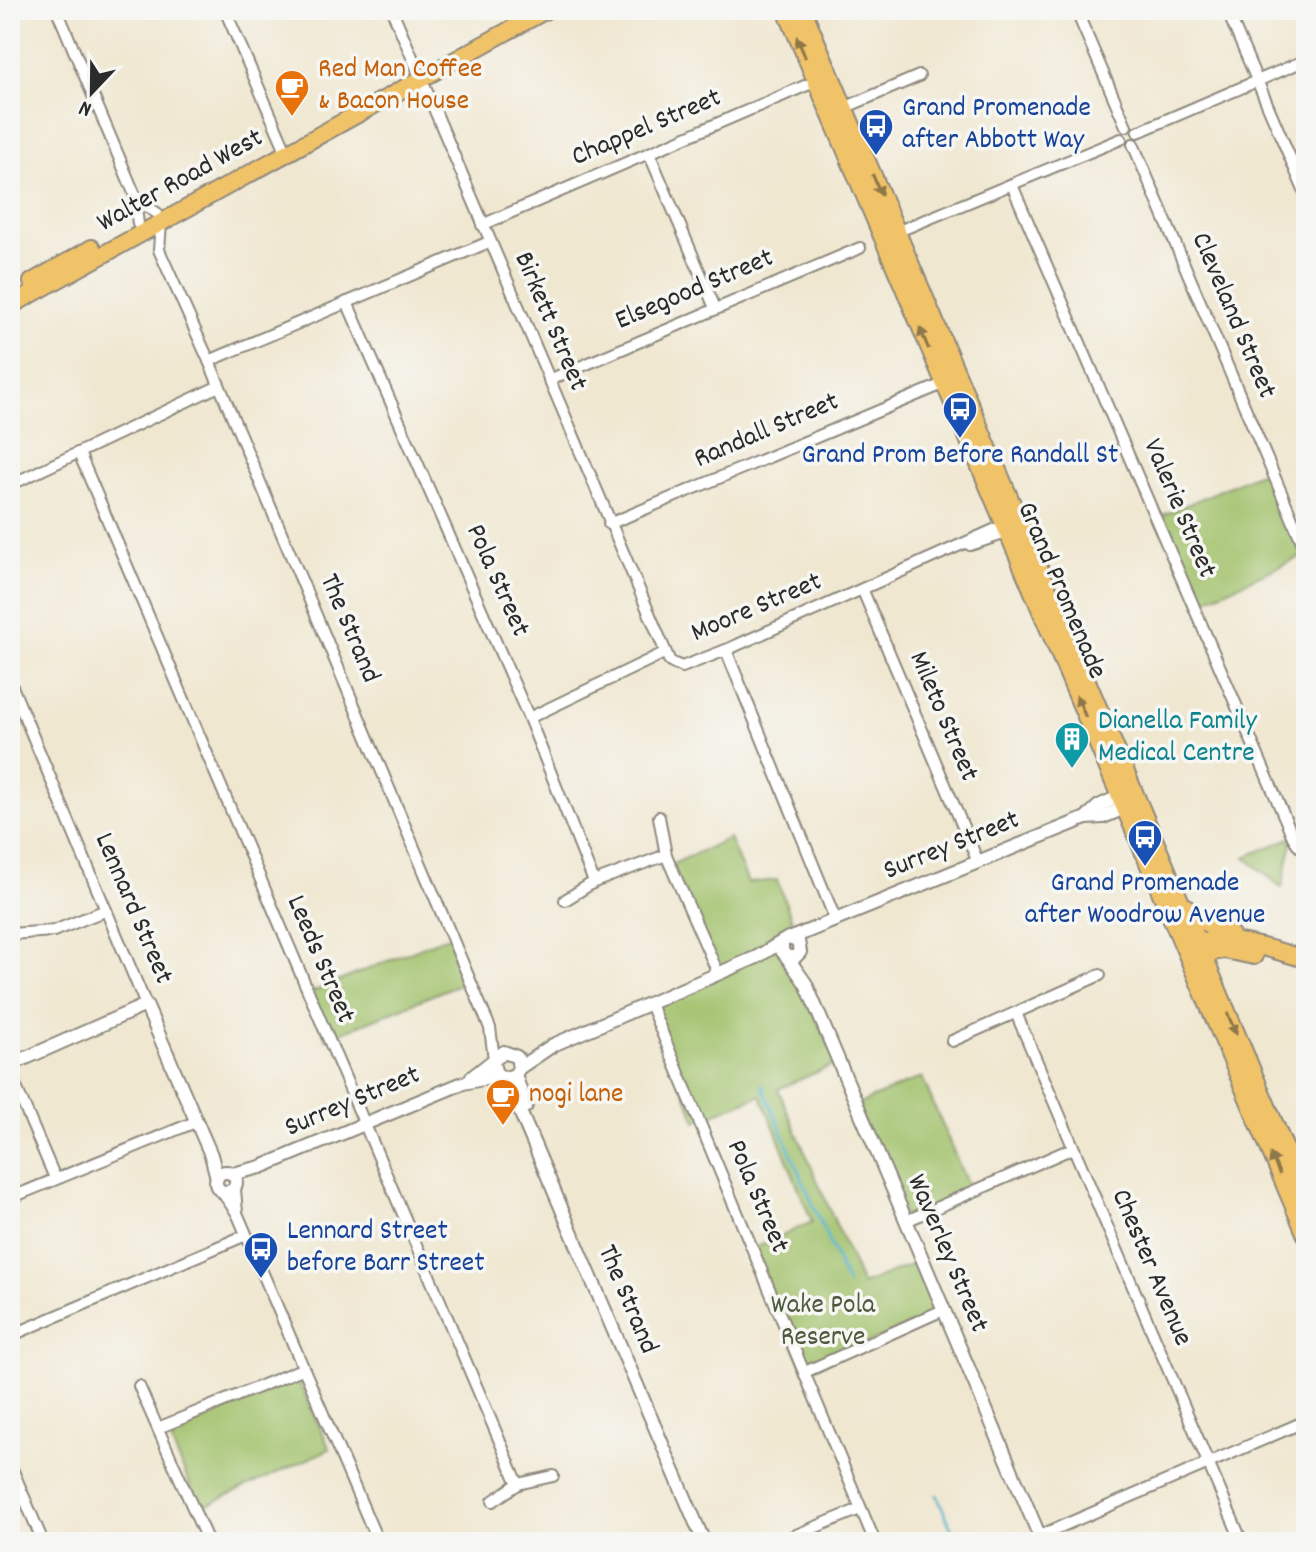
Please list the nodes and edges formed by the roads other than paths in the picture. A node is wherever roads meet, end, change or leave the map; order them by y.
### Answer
1 (57, 10) edge
2 (225, 10) edge
3 (392, 10) edge
4 (525, 10) edge
5 (546, 10) edge
6 (786, 10) edge
7 (803, 10) edge
8 (1076, 10) edge
9 (1227, 10) edge
10 (1306, 60) edge
11 (418, 74) junction
12 (919, 76) dead end
13 (823, 79) junction
14 (1256, 80) junction
15 (844, 108) junction
16 (1126, 126) junction
17 (1138, 132) junction
18 (1121, 139) junction
19 (1133, 144) junction
20 (284, 148) junction
21 (649, 153) junction
22 (1012, 185) junction
23 (134, 193) junction
24 (1306, 195) edge
25 (159, 218) junction
26 (482, 225) junction
27 (137, 230) junction
28 (890, 235) junction
29 (489, 242) junction
30 (860, 248) dead end
31 (159, 250) junction
32 (12, 296) edge
33 (347, 302) junction
34 (715, 308) junction
35 (209, 361) junction
36 (549, 380) junction
37 (943, 384) junction
38 (219, 386) junction
39 (79, 453) junction
40 (10, 485) edge
41 (609, 524) junction
42 (1012, 527) junction
43 (1306, 551) edge
44 (863, 591) junction
45 (726, 650) junction
46 (664, 653) junction
47 (10, 682) edge
48 (529, 718) junction
49 (1129, 800) junction
50 (659, 817) dead end
51 (1306, 843) edge
52 (666, 855) junction
53 (978, 862) junction
54 (594, 882) junction
55 (1179, 896) junction
56 (565, 900) dead end
57 (106, 910) junction
58 (836, 921) junction
59 (10, 934) edge
60 (786, 948) junction
61 (1192, 949) junction
62 (801, 950) junction
63 (1255, 951) junction
64 (1306, 959) edge
65 (1306, 969) edge
66 (718, 973) junction
67 (1100, 975) dead end
68 (1212, 979) junction
69 (806, 984) junction
70 (650, 1004) junction
71 (146, 1005) junction
72 (1016, 1013) junction
73 (490, 1028) junction
74 (952, 1041) dead end
75 (553, 1045) junction
76 (511, 1053) junction
77 (494, 1061) junction
78 (10, 1065) edge
79 (517, 1071) junction
80 (10, 1073) edge
81 (500, 1077) junction
82 (463, 1083) junction
83 (195, 1122) junction
84 (363, 1126) junction
85 (1073, 1148) junction
86 (55, 1178) junction
87 (228, 1182) junction
88 (10, 1198) edge
89 (1306, 1198) edge
90 (906, 1221) junction
91 (246, 1235) junction
92 (1306, 1235) edge
93 (943, 1310) junction
94 (10, 1336) edge
95 (302, 1369) junction
96 (805, 1372) junction
97 (139, 1386) dead end
98 (1306, 1421) edge
99 (158, 1428) junction
100 (10, 1464) edge
101 (1209, 1465) junction
102 (553, 1476) dead end
103 (518, 1484) junction
104 (493, 1501) dead end
105 (860, 1509) junction
106 (1041, 1539) edge
107 (43, 1542) edge
108 (208, 1542) edge
109 (378, 1542) edge
110 (704, 1542) edge
111 (712, 1542) edge
112 (779, 1542) edge
113 (875, 1542) edge
114 (1242, 1542) edge

1 - 23 street
2 - 20 street
3 - 11 street, Birkett Street
4 - 11 main road, Walter Road West
5 - 11 main road, Walter Road West
13 -> 6 main road, Grand Promenade
7 - 13 main road, Grand Promenade
8 - 16 street
9 - 14 street
10 - 14 street
11 - 20 main road, Walter Road West
11 - 26 street, Birkett Street
12 - 15 street
13 - 15 main road, Grand Promenade
13 - 21 street, Chappel Street
13 - 28 main road, Grand Promenade
14 - 17 street
14 - 24 street
15 -> 28 main road, Grand Promenade
16 - 17 street
16 - 18 street
17 - 19 street
18 - 19 street
18 - 22 street
19 - 43 street, Cleveland Street
20 - 25 main road, Walter Road West
21 - 26 street, Chappel Street
21 - 34 street
22 - 28 street
22 - 51 street, Valerie Street
23 - 25 street
23 - 27 street
25 - 27 main road, Walter Road West
25 - 31 street, The Strand
26 - 29 street, Birkett Street
27 - 31 street
27 - 32 main road, Walter Road West
37 -> 28 main road, Grand Promenade
28 - 42 main road, Grand Promenade
29 - 33 street
29 - 36 street, Birkett Street
30 - 34 street, Elsegood Street
31 - 35 street, The Strand
33 - 35 street
33 - 48 street, Pola Street
34 - 36 street, Elsegood Street
35 - 38 street, The Strand
36 - 41 street, Birkett Street
37 - 41 street, Randall Street
37 - 42 main road, Grand Promenade
38 - 39 street
38 - 73 street, The Strand
39 - 40 street
39 - 84 street, Leeds Street
41 - 46 street, Birkett Street
42 - 44 street, Moore Street
42 - 49 main road, Grand Promenade
44 - 45 street, Moore Street
44 - 53 street, Mileto Street
45 - 46 street, Moore Street
45 - 58 street
46 - 48 street, Moore Street
47 - 57 street, Lennard Street
48 - 54 street, Pola Street
49 - 53 street, Surrey Street
49 - 55 main road, Grand Promenade
49 - 61 main road, Grand Promenade
50 - 52 street
52 - 54 street
52 - 66 street
53 - 58 street, Surrey Street
54 - 56 street
55 - 61 main road, Grand Promenade
55 - 63 main road
57 - 59 street
57 - 71 street, Lennard Street
58 - 60 street, Surrey Street
58 - 62 street, Surrey Street
60 - 62 street
60 - 66 street, Surrey Street
60 - 69 street, Waverley Street
61 - 63 main road
61 - 68 main road, Grand Promenade
92 -> 61 main road, Grand Promenade
62 - 69 street, Waverley Street
63 - 64 main road
63 - 65 main road
63 - 68 main road
66 - 70 street, Surrey Street
67 - 72 street
68 -> 89 main road, Grand Promenade
69 - 90 street, Waverley Street
70 - 75 street, Surrey Street
70 - 96 street, Pola Street
71 - 78 street
71 - 83 street, Lennard Street
72 - 74 street
72 - 85 street, Chester Avenue
73 - 76 street, The Strand
73 - 77 street, The Strand
75 - 76 street, Surrey Street
75 - 79 street, Surrey Street
76 - 77 street, Surrey Street
76 - 79 street, The Strand
77 - 81 street, The Strand
77 - 82 street, Surrey Street
79 - 81 street, Surrey Street
79 - 111 street, The Strand
80 - 86 street
81 - 82 street, Surrey Street
81 - 110 street, The Strand
82 - 84 street, Surrey Street
83 - 86 street
83 - 87 street, Lennard Street
84 - 87 street, Surrey Street
84 - 103 street, Leeds Street
85 - 90 street
85 - 101 street, Chester Avenue
86 - 88 street
87 - 91 street, Lennard Street
90 - 93 street, Waverley Street
91 - 94 street
91 - 95 street, Lennard Street
93 - 96 street
93 - 106 street, Waverley Street
95 - 99 street
95 - 109 street, Lennard Street
96 - 105 street, Pola Street
97 - 99 street
98 - 101 street
99 - 108 street
100 - 107 street
101 - 106 street
101 - 114 street, Chester Avenue
102 - 103 street
103 - 104 street
105 - 112 street
105 - 113 street, Pola Street

